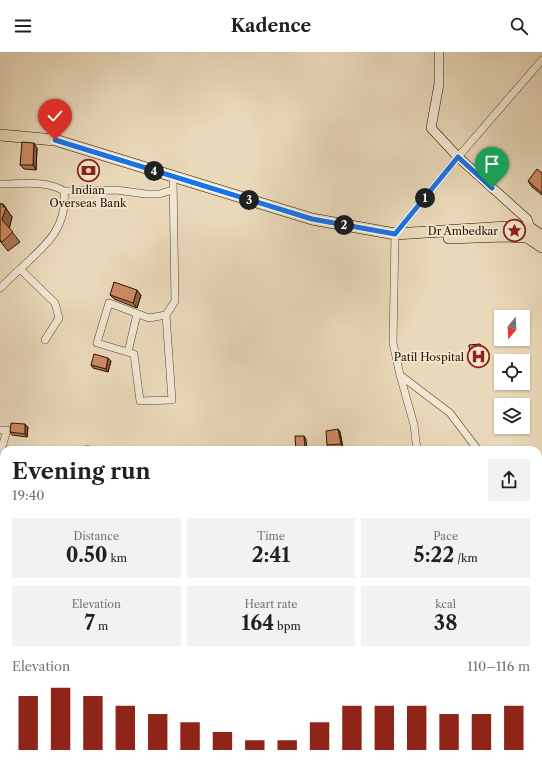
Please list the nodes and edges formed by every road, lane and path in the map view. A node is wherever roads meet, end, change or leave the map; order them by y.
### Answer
1 (439, 52) edge
2 (542, 60) edge
3 (0, 135) edge
4 (0, 142) edge
5 (458, 157) junction
6 (173, 183) junction
7 (0, 184) edge
8 (64, 191) junction
9 (528, 233) junction
10 (542, 236) edge
11 (395, 237) junction
12 (542, 247) edge
13 (20, 269) junction
14 (0, 288) edge
15 (138, 314) junction
16 (166, 315) junction
17 (44, 340) dead end
18 (128, 352) junction
19 (400, 375) junction
20 (0, 430) edge
21 (2, 446) edge
22 (417, 446) edge
23 (475, 446) edge

1 - 5 street
2 - 5 street
3 - 6 main road
4 - 6 main road
5 - 9 street
5 - 11 street
6 - 8 street
6 - 11 main road
6 - 16 street
7 - 8 street
8 - 13 street
9 - 10 main road
9 - 11 main road
9 - 12 main road
11 - 19 street
13 - 14 street
13 - 17 street
15 - 16 street
15 - 18 street
15 - 18 street
16 - 18 street
19 - 22 street
19 - 23 street
20 - 21 street

